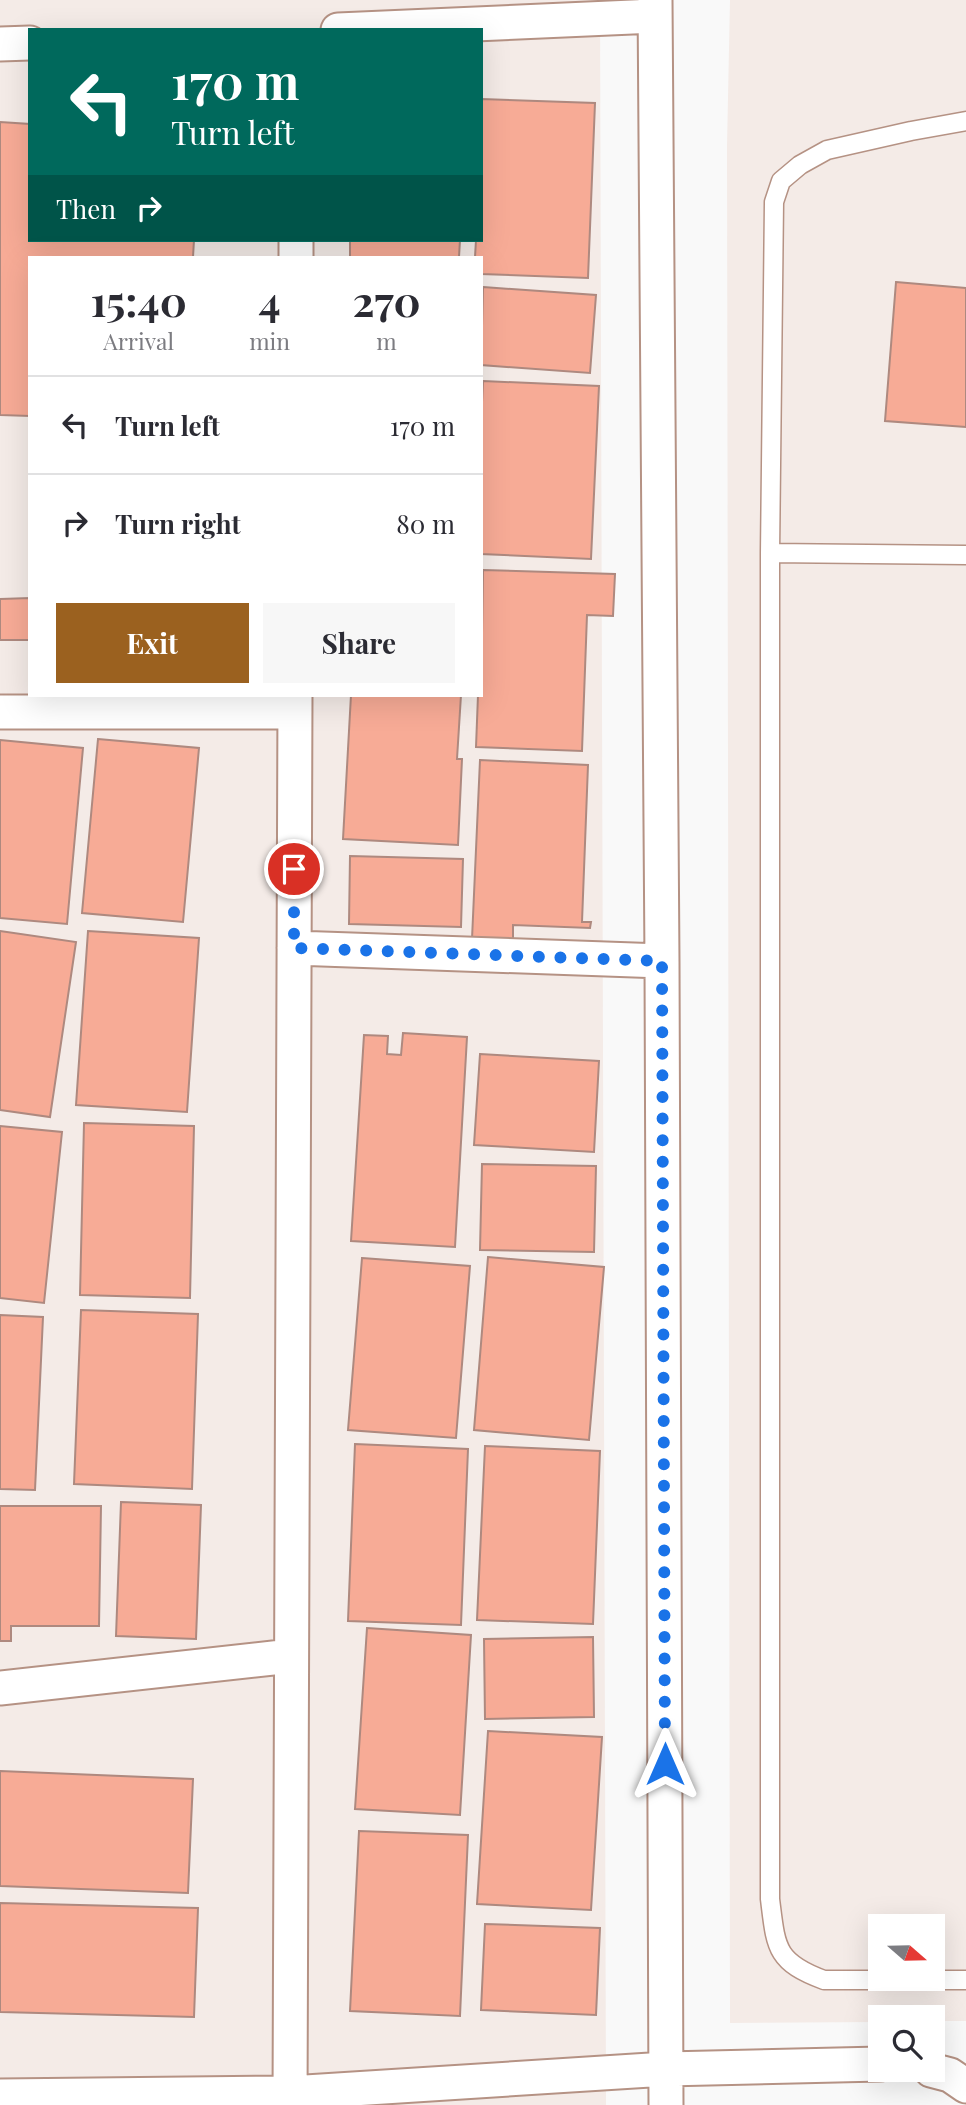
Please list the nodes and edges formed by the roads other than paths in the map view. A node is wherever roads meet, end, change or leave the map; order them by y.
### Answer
1 (655, 8) edge
2 (367, 28) edge
3 (28, 43) edge
4 (0, 44) edge
5 (966, 121) edge
6 (770, 553) junction
7 (966, 555) edge
8 (295, 704) edge
9 (0, 712) edge
10 (294, 948) junction
11 (662, 961) junction
12 (291, 1656) junction
13 (0, 1688) edge
14 (966, 1980) edge
15 (868, 2064) edge
16 (666, 2069) junction
17 (945, 2073) edge
18 (966, 2085) edge
19 (0, 2096) edge
20 (290, 2099) edge
21 (666, 2105) edge

1 - 2 street
1 - 11 street
3 - 4 street
5 - 6 lane
6 - 7 lane
6 - 14 lane
8 - 9 street
8 - 10 street
10 - 11 street
10 - 12 street
11 - 16 street
12 - 13 street
12 - 20 street
15 - 16 street
16 - 20 street
16 - 21 street
17 - 18 street
19 - 20 street

